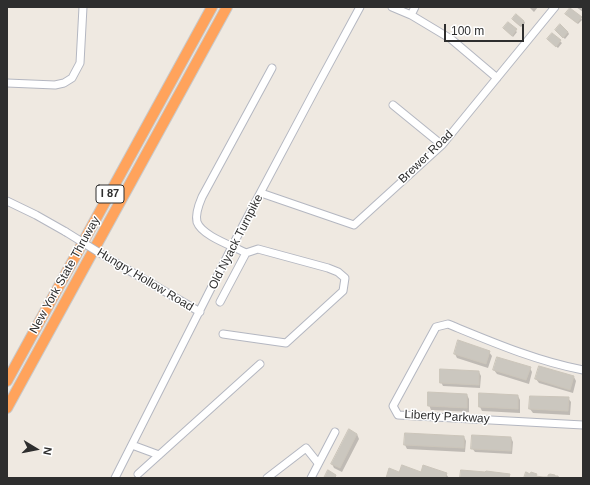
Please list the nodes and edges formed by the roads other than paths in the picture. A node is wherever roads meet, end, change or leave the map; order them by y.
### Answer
1 (83, 7) edge
2 (212, 7) edge
3 (227, 7) edge
4 (360, 7) edge
5 (392, 7) edge
6 (415, 7) edge
7 (555, 7) edge
8 (411, 15) junction
9 (272, 68) dead end
10 (497, 78) junction
11 (7, 83) edge
12 (393, 105) dead end
13 (442, 145) junction
14 (261, 193) junction
15 (7, 201) edge
16 (233, 246) junction
17 (246, 253) junction
18 (220, 302) dead end
19 (200, 312) junction
20 (223, 334) dead end
21 (260, 364) dead end
22 (583, 370) edge
23 (7, 381) edge
24 (7, 408) edge
25 (583, 425) edge
26 (335, 432) dead end
27 (132, 445) junction
28 (159, 455) junction
29 (318, 463) junction
30 (138, 474) dead end
31 (115, 478) edge
32 (267, 478) edge
33 (311, 478) edge

1 - 11 street
2 - 23 highway, New York State Thruway / I 87
3 - 24 highway, New York State Thruway / I 87
4 - 14 street, Old Nyack Turnpike
5 - 8 street
6 - 8 street
7 - 10 street, Brewer Road
8 - 10 street
9 - 16 street
10 - 13 street, Brewer Road
12 - 13 street
13 - 14 street, Brewer Road
14 - 16 street, Old Nyack Turnpike
15 - 19 street, Hungry Hollow Road, bridge
16 - 17 street
16 - 19 street, Old Nyack Turnpike
17 - 18 street
17 - 20 street
19 - 27 street, Old Nyack Turnpike
21 - 28 street
22 - 25 street, Liberty Parkway
26 - 29 street
27 - 28 street
27 - 31 street, Old Nyack Turnpike
28 - 30 street
29 - 32 street
29 - 33 street

